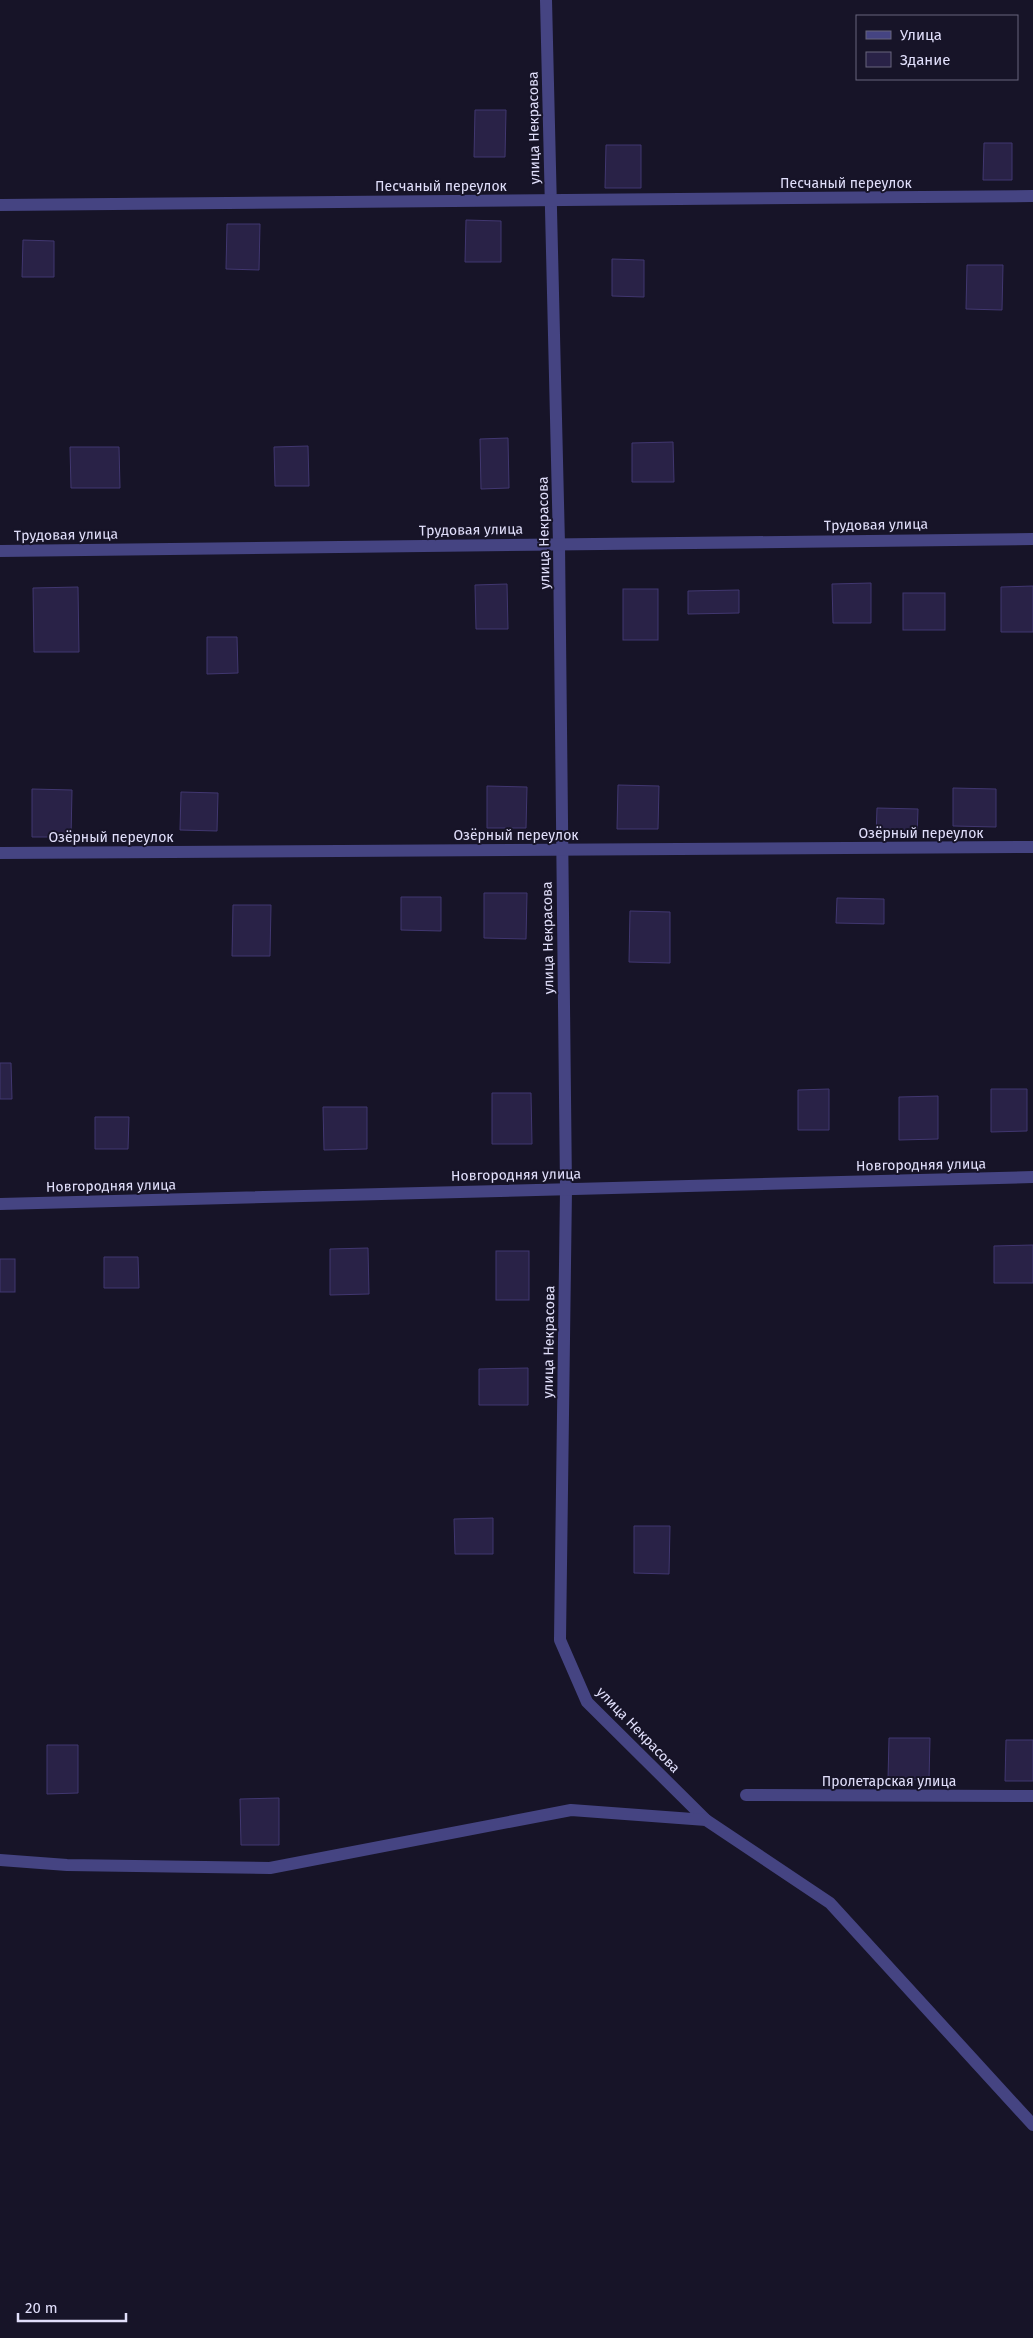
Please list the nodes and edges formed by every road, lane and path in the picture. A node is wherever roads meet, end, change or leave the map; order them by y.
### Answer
1 (546, 0) edge
2 (1033, 196) edge
3 (551, 200) junction
4 (0, 205) edge
5 (1033, 538) edge
6 (559, 544) junction
7 (0, 551) edge
8 (1033, 847) edge
9 (562, 850) junction
10 (0, 853) edge
11 (1033, 1177) edge
12 (566, 1189) junction
13 (0, 1204) edge
14 (746, 1795) dead end
15 (1033, 1796) edge
16 (706, 1820) junction
17 (0, 1860) edge
18 (1033, 2125) edge

1 - 3 street, улица Некрасова
2 - 3 street, Песчаный переулок
3 - 4 street, Песчаный переулок
3 - 6 street, улица Некрасова
5 - 6 street, Трудовая улица
6 - 7 street, Трудовая улица
6 - 9 street, улица Некрасова
8 - 9 street, Озёрный переулок
9 - 10 street, Озёрный переулок
9 - 12 street, улица Некрасова
11 - 12 street, Новгородняя улица
12 - 13 street, Новгородняя улица
12 - 16 street, улица Некрасова
14 - 15 street, Пролетарская улица
16 - 17 street
16 - 18 street, улица Некрасова

